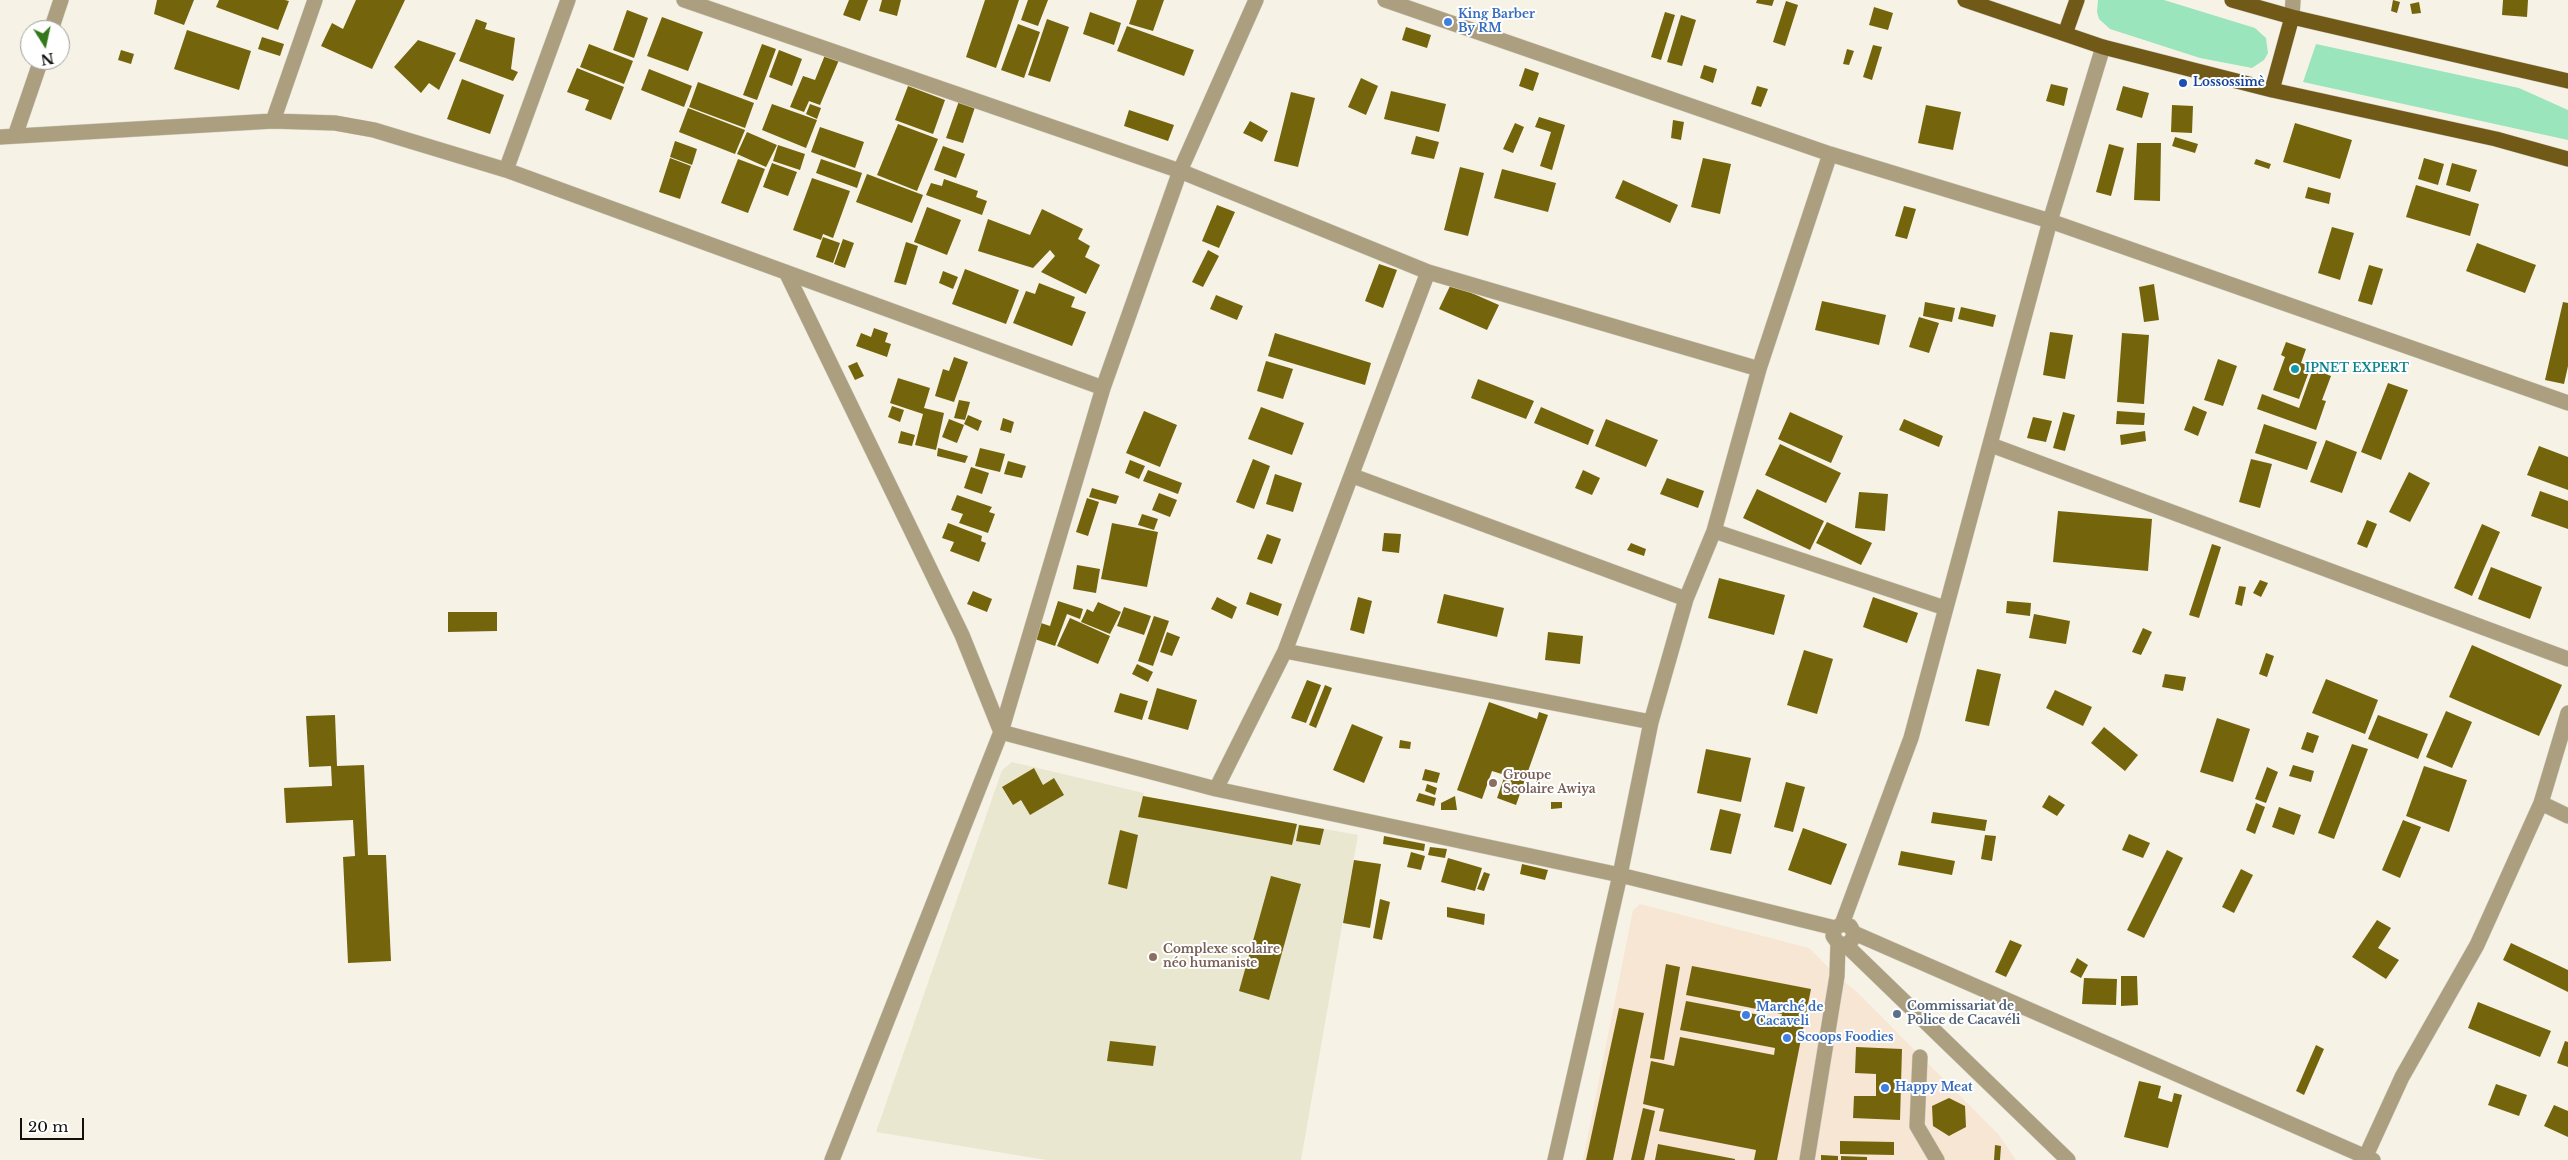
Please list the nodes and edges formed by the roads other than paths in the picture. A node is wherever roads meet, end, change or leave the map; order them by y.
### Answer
1 (61, 0) edge
2 (315, 0) edge
3 (568, 0) edge
4 (684, 0) edge
5 (1256, 0) edge
6 (1385, 0) edge
7 (1965, 0) edge
8 (2077, 0) edge
9 (2232, 0) edge
10 (2293, 0) edge
11 (2292, 17) junction
12 (54, 20) edge
13 (2065, 34) junction
14 (2103, 48) junction
15 (37, 70) edge
16 (2568, 81) edge
17 (2272, 90) junction
18 (273, 121) junction
19 (7, 137) edge
20 (1830, 154) junction
21 (2568, 159) edge
22 (506, 170) junction
23 (1180, 171) junction
24 (2050, 221) junction
25 (786, 272) junction
26 (1428, 272) junction
27 (1759, 369) junction
28 (1103, 388) junction
29 (2568, 403) edge
30 (1991, 445) junction
31 (1353, 476) junction
32 (1714, 531) junction
33 (1686, 599) junction
34 (1945, 608) junction
35 (1285, 651) junction
36 (2568, 659) edge
37 (2568, 713) edge
38 (1651, 722) junction
39 (1001, 732) junction
40 (1216, 789) junction
41 (2541, 802) junction
42 (2568, 816) edge
43 (1620, 876) junction
44 (1843, 935) junction
45 (1920, 1057) dead end
46 (2368, 1159) edge
47 (832, 1160) edge
48 (1555, 1160) edge
49 (1807, 1160) edge
50 (1937, 1160) edge
51 (2068, 1160) edge

1 - 12 street
2 - 18 street
3 - 22 street
4 - 23 street
5 - 23 street
6 - 20 street
7 - 13 main road
8 - 13 main road
9 - 11 main road
10 - 11 street
11 - 16 main road
11 - 17 main road
13 - 14 main road
14 - 17 main road
14 - 24 street
15 - 19 street
17 - 21 main road
18 - 19 street
18 - 22 street
20 - 24 street
20 - 27 street
22 - 25 street
23 - 26 street
23 - 28 street
24 - 29 street
24 - 30 street
25 - 28 street
25 - 39 street
26 - 27 street
26 - 31 street
27 - 32 street
28 - 39 street
30 - 34 street
30 - 36 street
31 - 33 street
31 - 35 street
32 - 33 street
32 - 34 street
33 - 38 street
34 - 44 street
35 - 38 street
35 - 40 street
37 - 41 street
38 - 43 street
39 - 40 street
39 - 47 street
40 - 43 street
41 - 42 street
41 - 46 street
43 - 44 street
43 - 48 street
44 - 46 street
44 - 49 street
44 - 51 street
45 - 50 street

